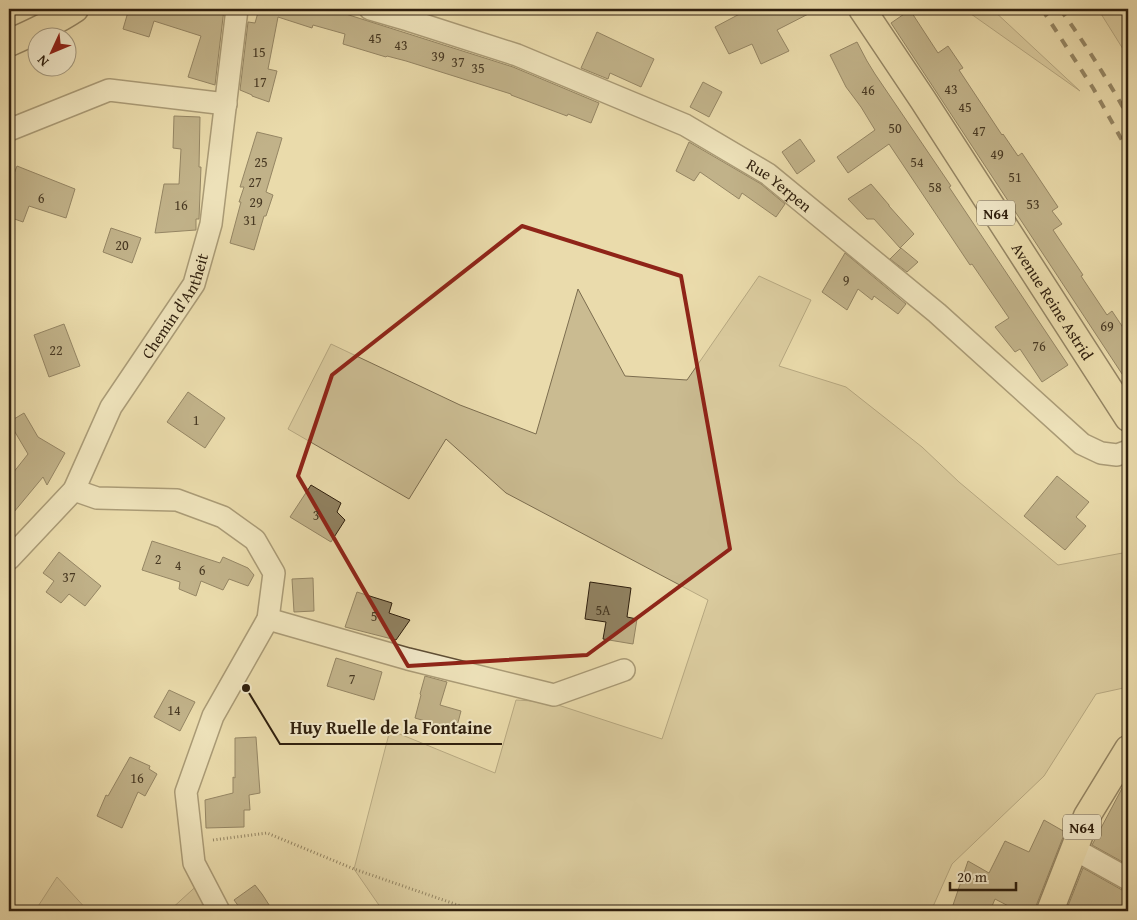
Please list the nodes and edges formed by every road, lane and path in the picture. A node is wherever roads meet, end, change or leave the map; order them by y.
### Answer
1 (76, 9) edge
2 (237, 9) edge
3 (370, 9) edge
4 (862, 9) edge
5 (414, 14) edge
6 (9, 43) edge
7 (226, 104) junction
8 (9, 130) edge
9 (1128, 418) edge
10 (1128, 451) edge
11 (74, 490) junction
12 (9, 560) edge
13 (268, 619) junction
14 (624, 670) dead end
15 (1128, 749) edge
16 (1121, 777) edge
17 (192, 842) junction
18 (1074, 849) junction
19 (1128, 879) edge
20 (219, 911) edge
21 (475, 911) edge
22 (1050, 911) edge

1 - 6 main road
2 - 7 street, Chemin d'Antheit
3 - 5 street, Rue Yerpen
4 - 9 main road, Avenue Reine Astrid / N64
5 - 10 street, Rue Yerpen
7 - 8 street
7 - 11 street, Chemin d'Antheit
11 - 12 street, Chemin d'Antheit
11 - 13 street
13 - 14 street
13 - 17 street
15 - 16 main road, N64
16 - 18 main road, N64
17 - 20 street
17 - 21 path
18 - 19 street
18 - 22 main road, N64

